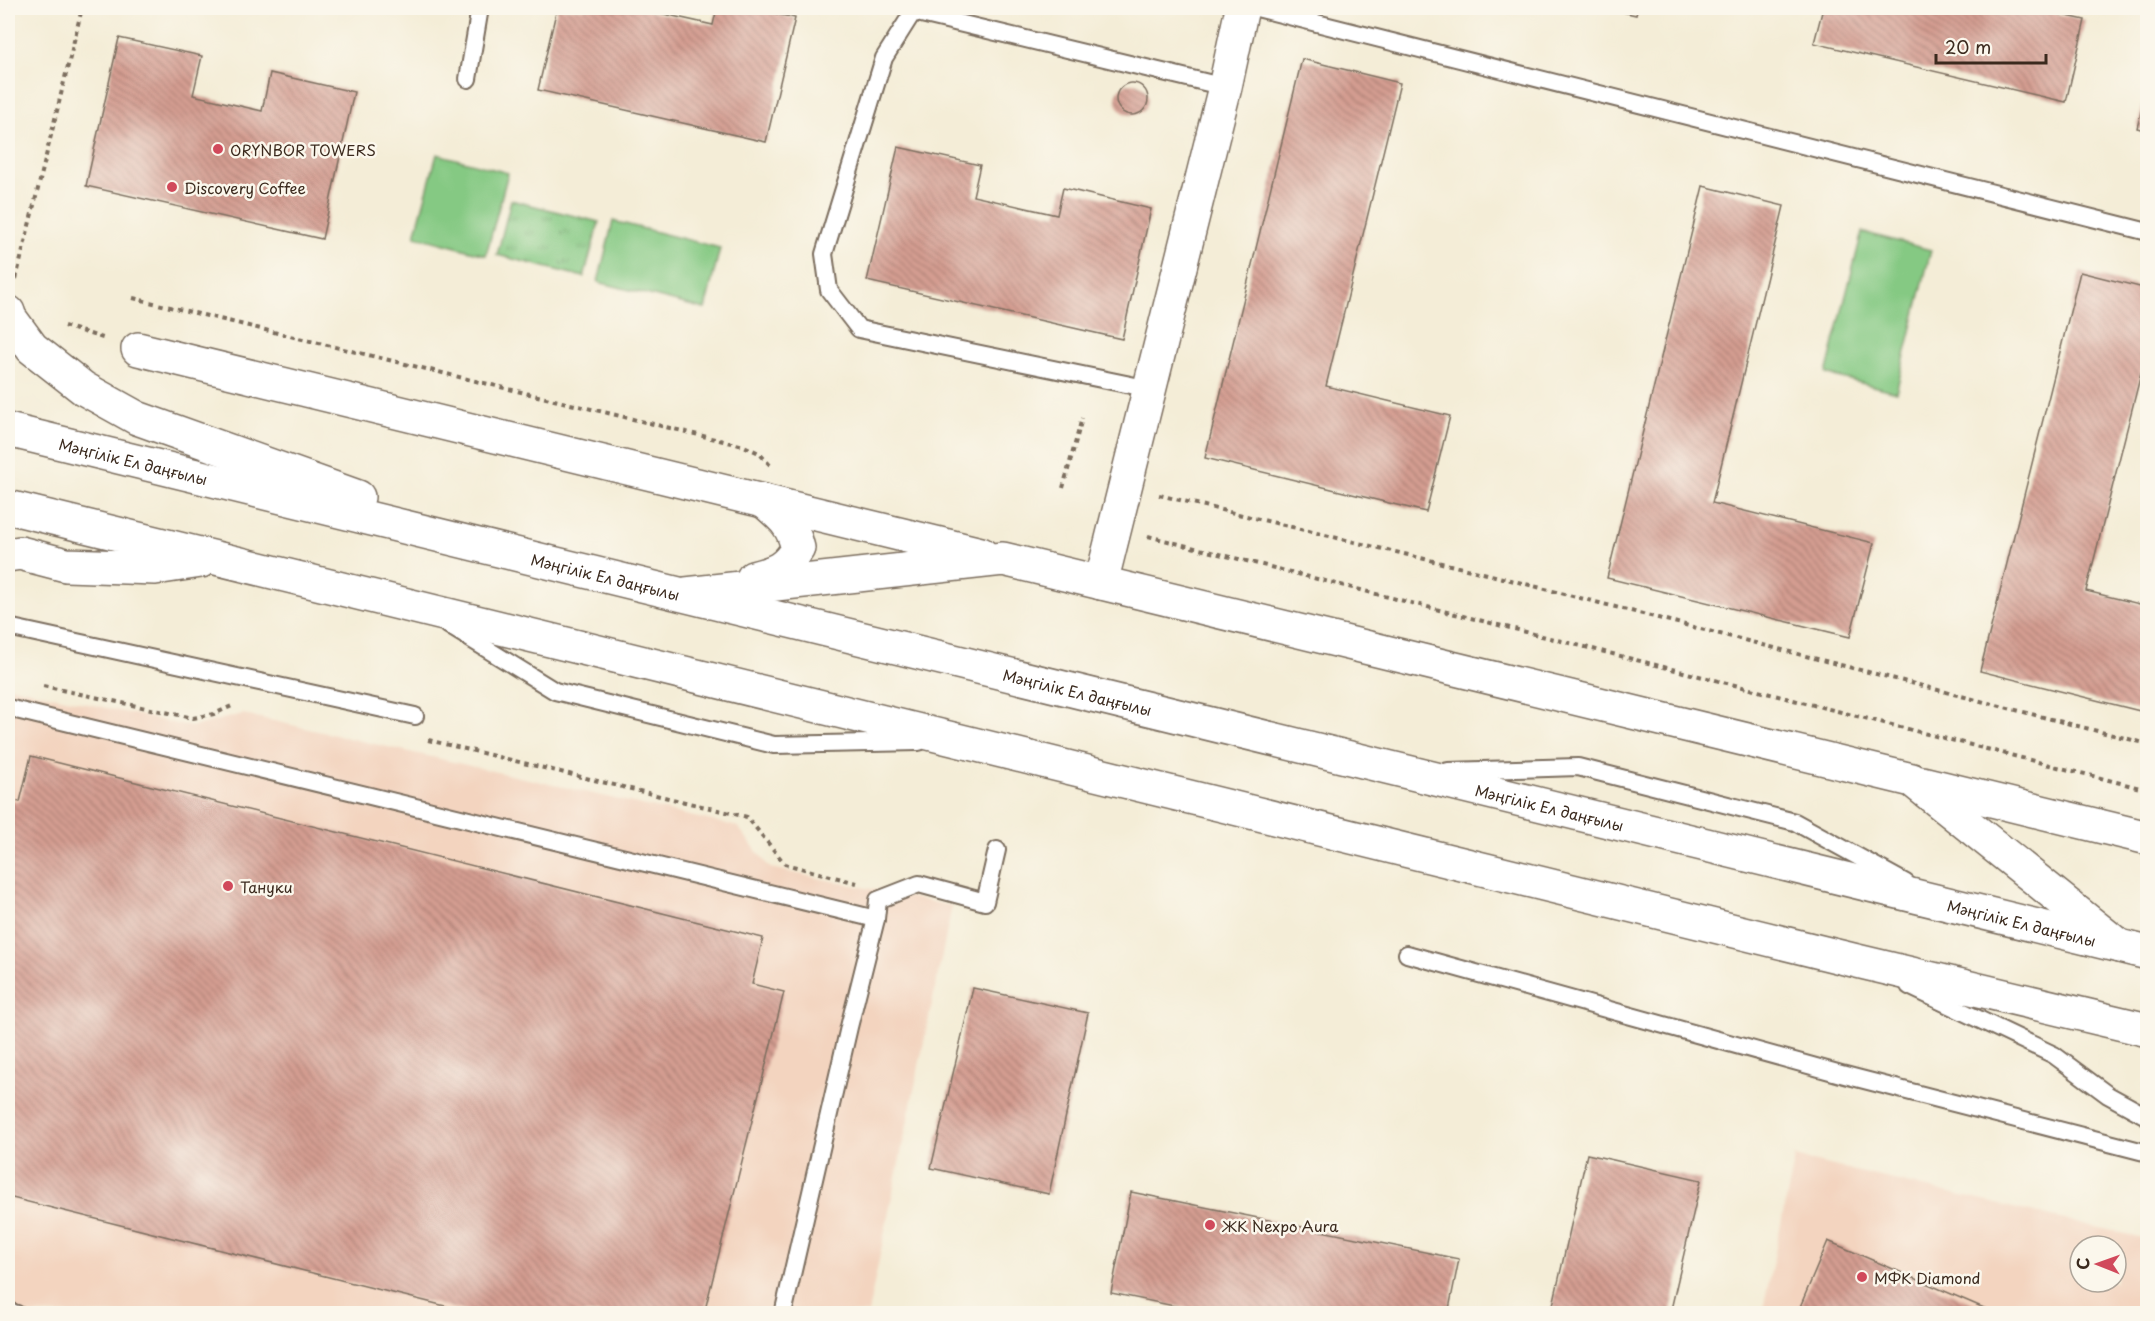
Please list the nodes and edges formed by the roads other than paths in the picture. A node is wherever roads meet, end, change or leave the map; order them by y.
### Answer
1 (480, 8) edge
2 (1242, 8) edge
3 (1257, 8) edge
4 (468, 79) dead end
5 (1225, 87) junction
6 (2148, 232) edge
7 (14, 300) edge
8 (138, 349) road end
9 (1150, 388) junction
10 (8, 430) edge
11 (763, 501) junction
12 (8, 507) edge
13 (486, 547) junction
14 (8, 555) edge
15 (216, 558) junction
16 (1003, 559) junction
17 (1101, 584) junction
18 (681, 595) junction
19 (422, 609) junction
20 (8, 627) edge
21 (8, 708) edge
22 (415, 716) dead end
23 (958, 741) junction
24 (1408, 772) junction
25 (1912, 780) junction
26 (2148, 838) edge
27 (997, 850) dead end
28 (1944, 903) junction
29 (876, 919) junction
30 (2133, 950) edge
31 (1407, 954) dead end
32 (1857, 962) junction
33 (2148, 1030) edge
34 (2148, 1118) edge
35 (2148, 1153) edge
36 (8, 1311) edge
37 (17, 1314) edge
38 (783, 1314) edge

1 - 4 lane
2 - 5 main road
3 - 6 lane
5 - 9 main road
5 - 9 lane
7 - 13 main road
8 - 11 main road
9 - 17 main road
10 - 13 main road, Мәңгілік Ел даңғылы
11 - 16 main road
11 - 18 main road
12 - 15 main road
13 - 18 main road, Мәңгілік Ел даңғылы
14 - 15 main road
15 - 19 main road
16 - 17 main road
16 - 18 main road
17 - 25 main road
18 - 24 main road, Мәңгілік Ел даңғылы
19 - 23 main road
19 - 23 lane
20 - 22 lane
21 - 29 lane
23 - 32 main road
24 - 28 main road, Мәңгілік Ел даңғылы
24 - 28 lane
25 - 26 main road
25 - 30 main road
27 - 29 lane
28 - 30 main road, Мәңгілік Ел даңғылы
29 - 38 lane
31 - 35 lane
32 - 33 main road
32 - 34 lane
36 - 37 lane

